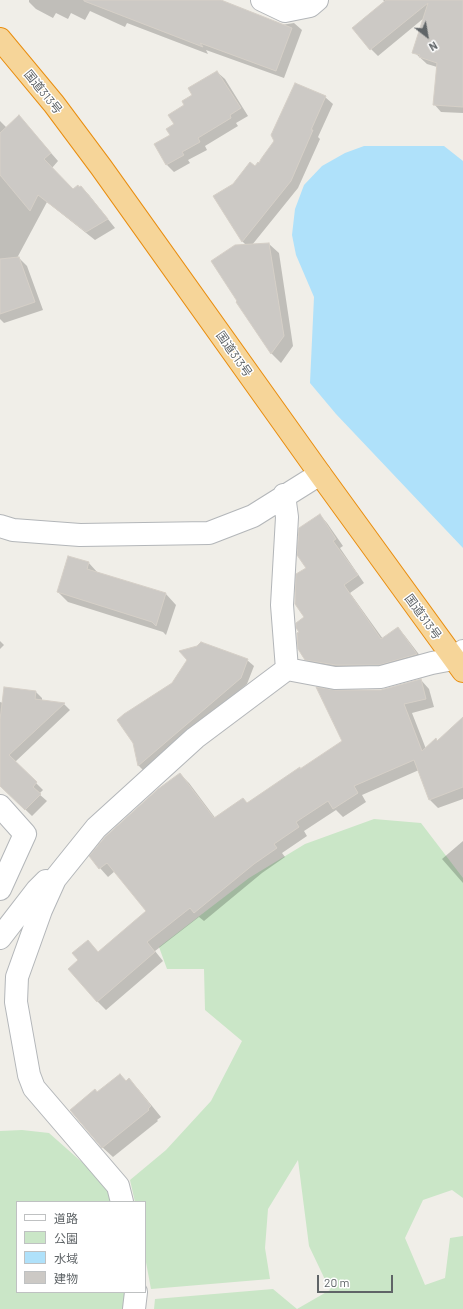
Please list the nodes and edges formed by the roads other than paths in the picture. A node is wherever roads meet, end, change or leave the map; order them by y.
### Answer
1 (262, 0) edge
2 (317, 0) edge
3 (0, 39) edge
4 (320, 474) junction
5 (284, 495) junction
6 (4, 533) edge
7 (460, 661) edge
8 (287, 669) junction
9 (0, 806) edge
10 (55, 879) junction
11 (0, 889) edge
12 (0, 938) edge
13 (122, 1201) edge
14 (136, 1293) edge
15 (134, 1309) edge

1 - 2 street
3 - 4 highway, 国道313号
4 - 5 street
4 - 7 highway, 国道313号
5 - 6 street
5 - 8 street
7 - 8 street
8 - 10 street
9 - 11 street
10 - 12 street
10 - 13 street
14 - 15 street

